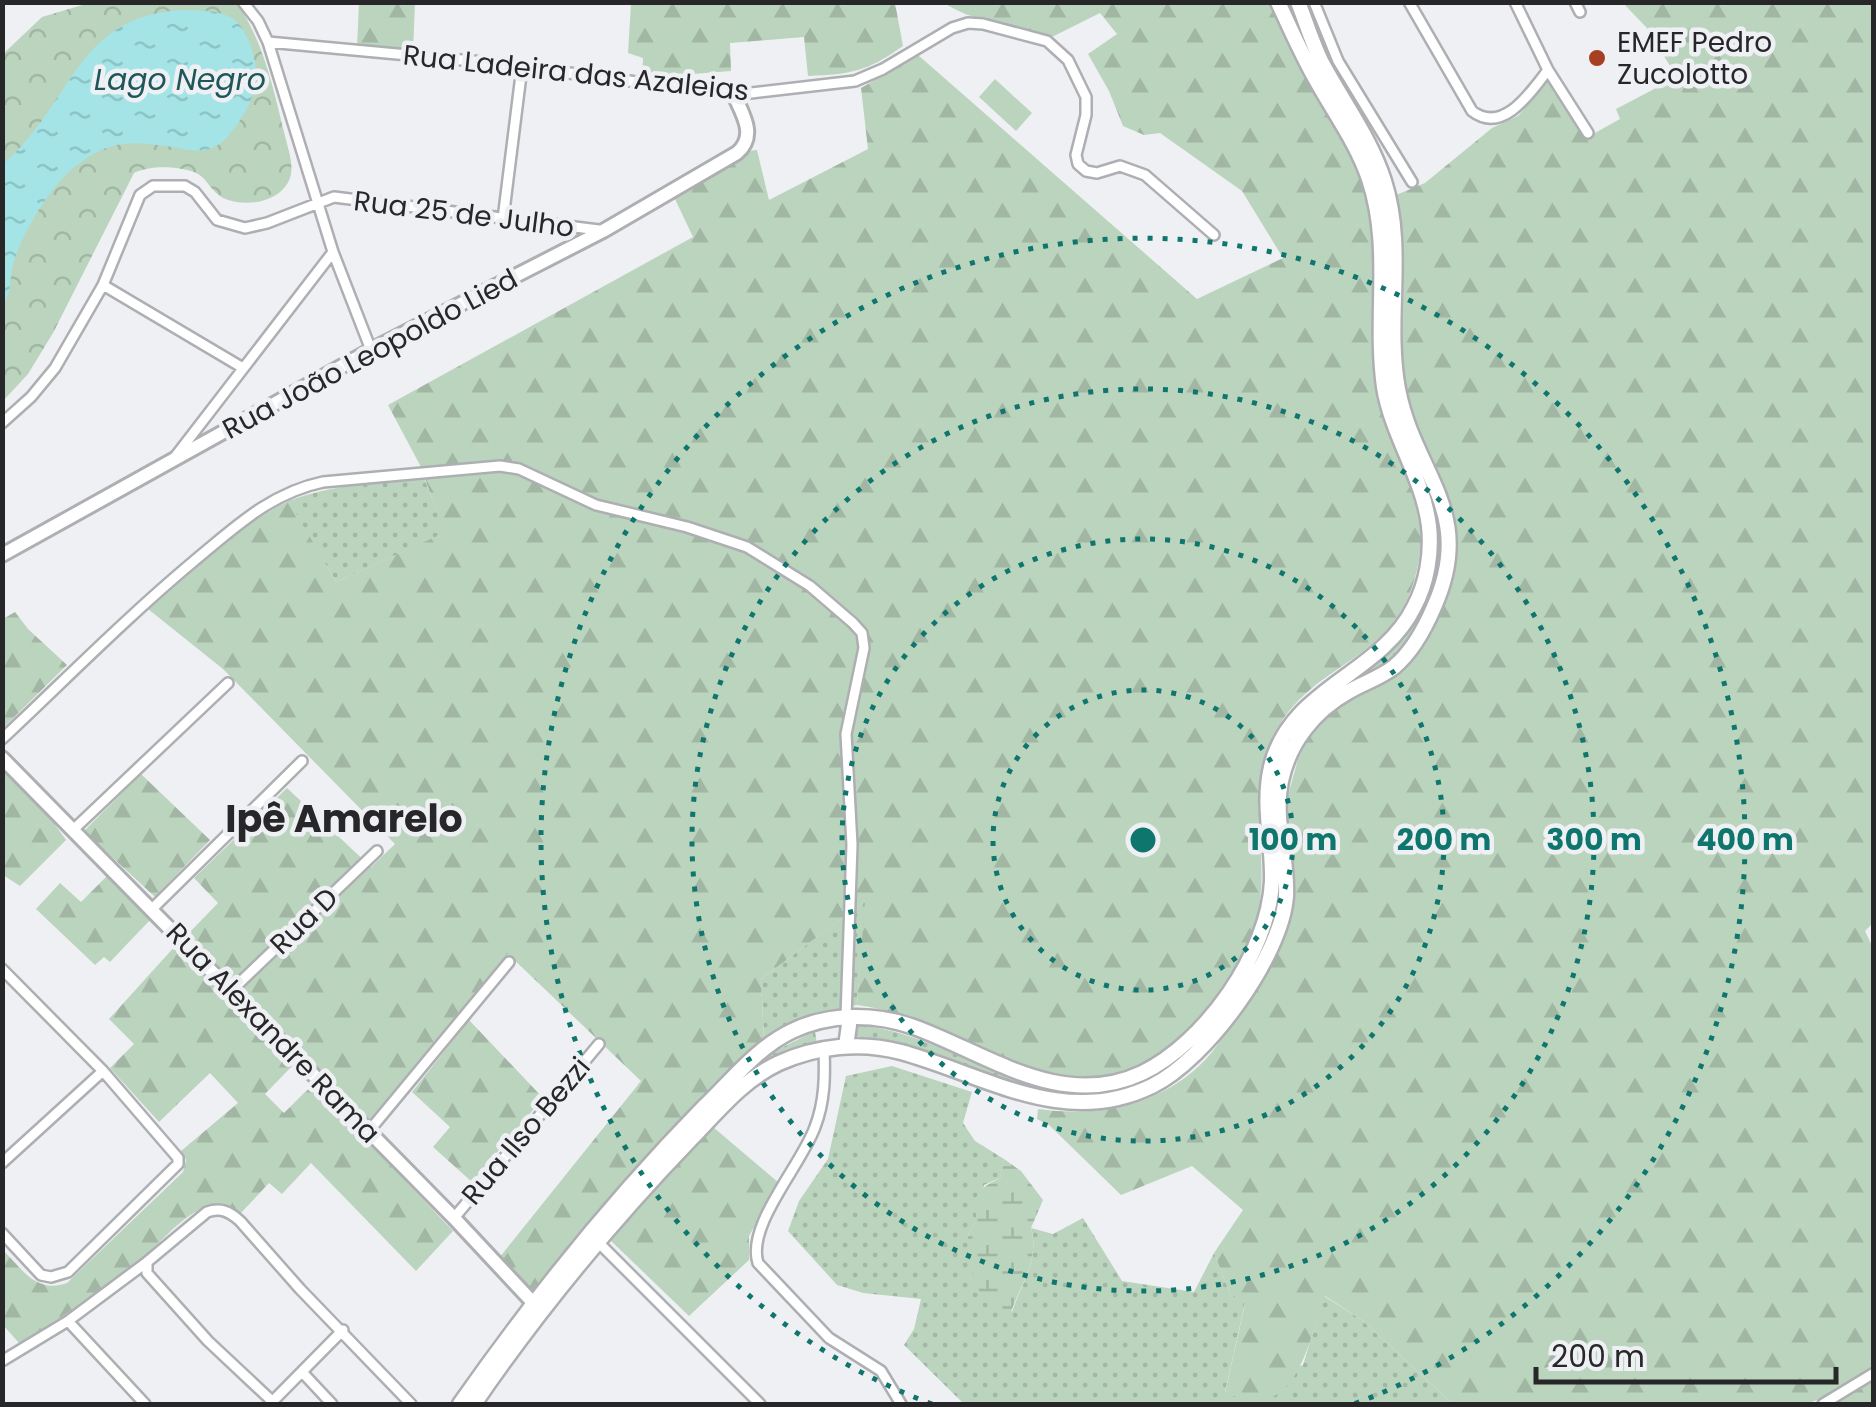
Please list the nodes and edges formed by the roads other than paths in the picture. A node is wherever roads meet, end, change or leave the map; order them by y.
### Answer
1 (243, 2) edge
2 (1278, 2) edge
3 (1298, 2) edge
4 (1409, 2) edge
5 (1515, 2) edge
6 (1312, 3) edge
7 (268, 42) junction
8 (522, 67) junction
9 (1548, 70) junction
10 (734, 95) junction
11 (1588, 133) dead end
12 (1412, 182) dead end
13 (318, 202) junction
14 (504, 219) junction
15 (603, 231) junction
16 (1214, 235) dead end
17 (333, 252) junction
18 (104, 285) junction
19 (371, 350) junction
20 (242, 368) junction
21 (2, 423) edge
22 (174, 459) junction
23 (2, 555) edge
24 (228, 683) dead end
25 (2, 739) edge
26 (2, 758) edge
27 (302, 761) dead end
28 (74, 830) junction
29 (377, 851) dead end
30 (152, 909) junction
31 (509, 962) dead end
32 (2, 969) edge
33 (14, 980) junction
34 (232, 990) junction
35 (2, 992) edge
36 (846, 1017) junction
37 (822, 1021) junction
38 (599, 1044) dead end
39 (846, 1046) junction
40 (824, 1049) junction
41 (103, 1072) junction
42 (369, 1131) junction
43 (2, 1164) edge
44 (454, 1218) junction
45 (2, 1233) edge
46 (592, 1237) junction
47 (147, 1268) junction
48 (537, 1307) junction
49 (68, 1322) junction
50 (343, 1330) junction
51 (2, 1360) edge
52 (302, 1372) junction
53 (1874, 1373) edge
54 (272, 1403) edge
55 (146, 1404) edge
56 (332, 1404) edge
57 (412, 1404) edge
58 (460, 1404) edge
59 (474, 1404) edge
60 (760, 1404) edge
61 (901, 1404) edge
62 (1822, 1404) edge

1 - 7 street
2 - 36 main road
3 - 39 main road
4 - 9 street
5 - 9 street
6 - 12 street
7 - 8 street, Rua Ladeira das Azaleias
7 - 13 street
8 - 10 street, Rua Ladeira das Azaleias
8 - 14 street
9 - 11 street
10 - 15 street, Rua João Leopoldo Lied
10 - 16 street, Rua Ladeira das Azaleias
13 - 14 street, Rua 25 de Julho
13 - 17 street
13 - 18 street, Rua 25 de Julho
14 - 15 street, Rua 25 de Julho
15 - 19 street, Rua João Leopoldo Lied
17 - 19 street
17 - 20 street
18 - 20 street
18 - 21 street, Rua 25 de Julho
19 - 22 street, Rua João Leopoldo Lied
20 - 22 street
22 - 23 street, Rua João Leopoldo Lied
24 - 28 street
25 - 36 street
26 - 28 street, Rua Alexandre Rama
27 - 30 street
28 - 30 street, Rua Alexandre Rama
29 - 34 street, Rua D
30 - 34 street, Rua Alexandre Rama
31 - 42 street
32 - 33 street
33 - 35 street
33 - 41 street
34 - 42 street, Rua Alexandre Rama
36 - 37 main road
36 - 39 main road
37 - 40 main road
37 - 46 main road
38 - 44 street, Rua Ilso Bezzi
39 - 40 main road
40 - 46 main road
40 - 61 street
41 - 43 street
41 - 45 street
42 - 44 street, Rua Alexandre Rama
44 - 48 street, Rua Alexandre Rama
46 - 48 main road
46 - 60 street
47 - 49 street
47 - 50 street
47 - 54 street
48 - 58 main road
48 - 59 main road
49 - 51 street
49 - 55 street
50 - 52 street
50 - 57 street
52 - 54 street
52 - 56 street
53 - 62 street

